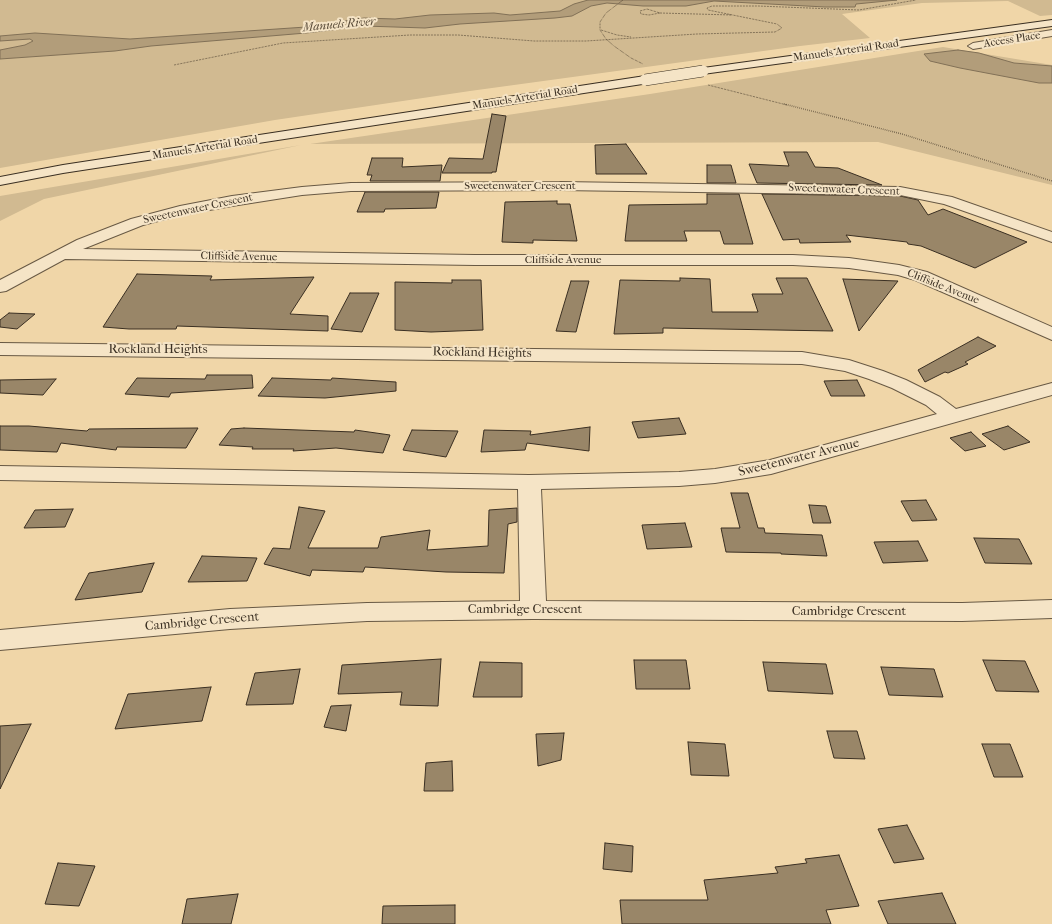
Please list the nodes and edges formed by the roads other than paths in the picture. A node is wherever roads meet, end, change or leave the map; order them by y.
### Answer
1 (1052, 23) edge
2 (1052, 33) edge
3 (973, 46) dead end
4 (0, 181) edge
5 (1052, 237) edge
6 (60, 254) junction
7 (0, 287) edge
8 (1052, 334) edge
9 (0, 349) edge
10 (1052, 389) edge
11 (951, 416) junction
12 (0, 473) edge
13 (529, 482) junction
14 (1052, 609) edge
15 (533, 610) junction
16 (0, 640) edge

1 - 4 street, Manuels Arterial Road, bridge
2 - 3 street, Access Place
5 - 6 street, Sweetenwater Crescent
6 - 7 street, Sweetenwater Crescent
6 - 8 street, Cliffside Avenue
9 - 11 street, Rockland Heights
10 - 11 street, Sweetenwater Avenue
11 - 13 street, Sweetenwater Avenue
12 - 13 street, Sweetenwater Avenue
13 - 15 street
14 - 15 street, Cambridge Crescent
15 - 16 street, Cambridge Crescent

